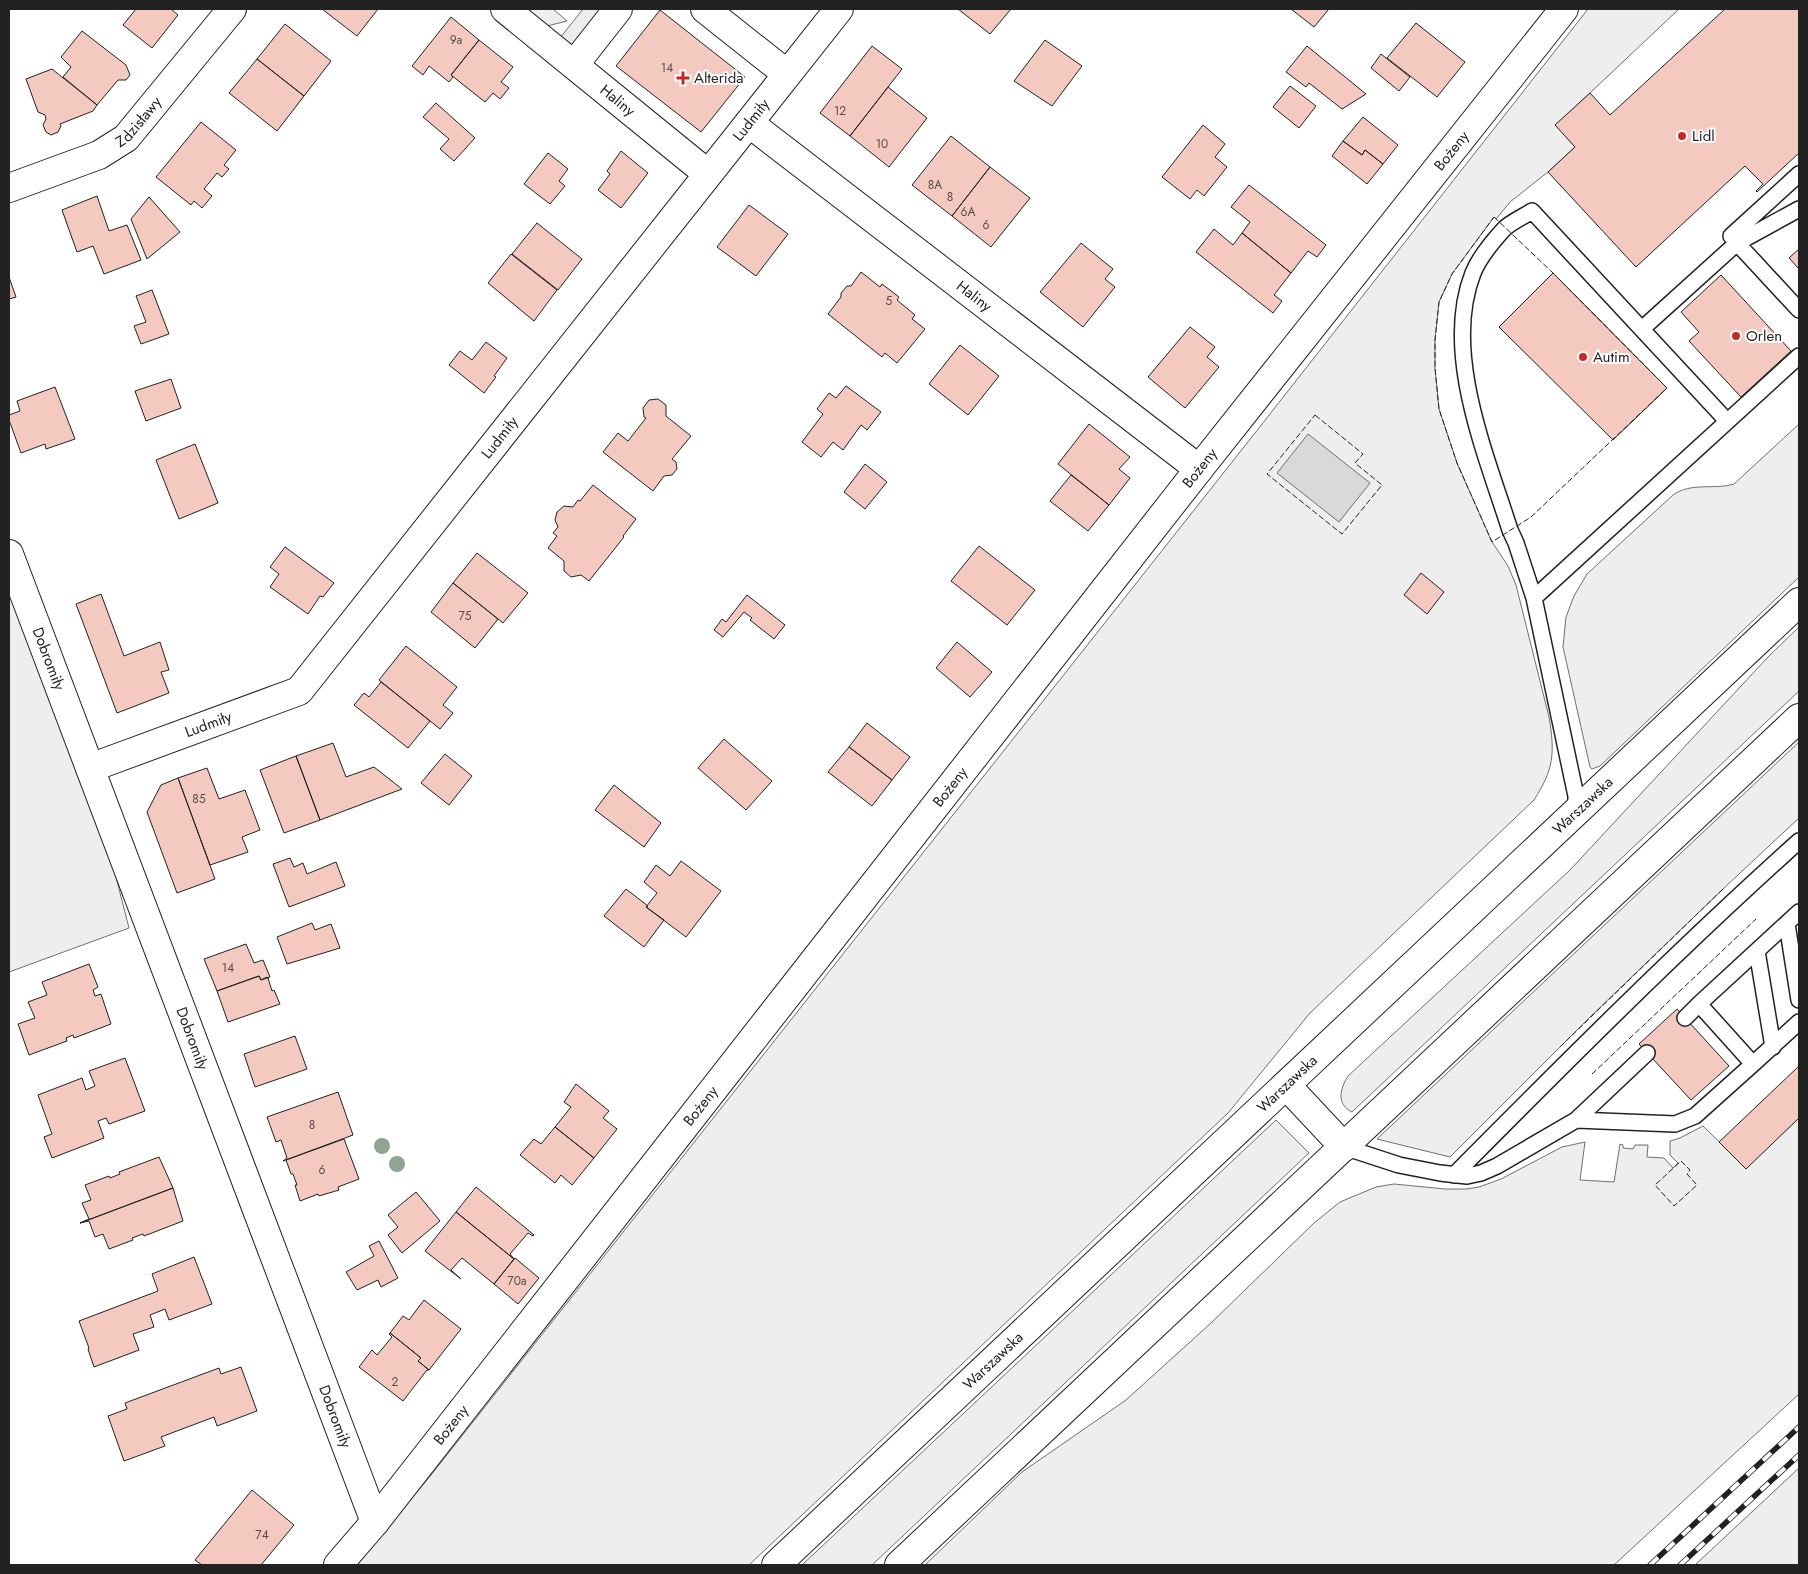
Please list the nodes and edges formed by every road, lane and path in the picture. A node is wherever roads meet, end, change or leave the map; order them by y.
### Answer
1 (232, 9) edge
2 (504, 9) edge
3 (618, 9) edge
4 (705, 9) edge
5 (839, 9) edge
6 (1564, 9) edge
7 (574, 65) junction
8 (787, 74) junction
9 (749, 123) junction
10 (708, 174) junction
11 (1799, 174) edge
12 (9, 188) edge
13 (1799, 209) edge
14 (1737, 243) junction
15 (1799, 310) edge
16 (1642, 328) junction
17 (1799, 356) edge
18 (1728, 421) junction
19 (1200, 469) junction
20 (9, 554) edge
21 (1534, 598) junction
22 (1799, 602) edge
23 (1799, 718) edge
24 (90, 768) junction
25 (1562, 825) junction
26 (1799, 841) edge
27 (1799, 912) edge
28 (1787, 924) junction
29 (1757, 951) junction
30 (1799, 1000) edge
31 (1699, 1004) junction
32 (1685, 1018) dead end
33 (1799, 1022) edge
34 (1773, 1046) junction
35 (1648, 1053) dead end
36 (1753, 1064) junction
37 (1286, 1085) junction
38 (1576, 1120) junction
39 (1344, 1147) junction
40 (1454, 1174) junction
41 (375, 1522) junction
42 (338, 1565) edge
43 (776, 1565) edge
44 (899, 1565) edge

1 - 12 street, Zdzisławy
2 - 7 street, Haliny
3 - 7 street
4 - 8 street
5 - 8 street, Ludmiły
6 - 19 street, Bożeny
7 - 10 street, Haliny
8 - 9 street, Ludmiły
9 - 10 street, Ludmiły
9 - 19 street, Haliny
10 - 24 street, Ludmiły
11 - 14 lane
13 - 14 lane
14 - 15 lane
14 - 16 lane
16 - 18 lane
16 - 21 lane
17 - 18 lane
18 - 21 lane
19 - 41 street, Bożeny
20 - 24 street, Dobromiły
21 - 25 lane
22 - 25 street, Warszawska
23 - 39 street
24 - 41 street, Dobromiły
25 - 37 street, Warszawska
26 - 40 lane
27 - 28 lane
28 - 29 lane
28 - 30 lane
29 - 31 lane
29 - 34 lane
31 - 32 lane
31 - 36 lane
33 - 34 lane
34 - 36 lane
35 - 38 lane
36 - 38 lane
37 - 39 street
37 - 43 street, Warszawska
38 - 40 lane
39 - 40 lane
39 - 44 street
41 - 42 street, Bożeny

